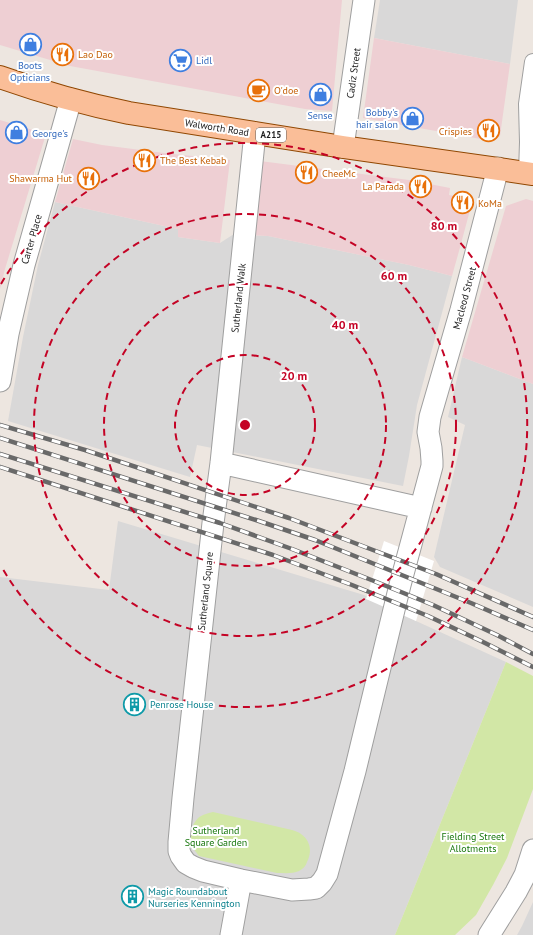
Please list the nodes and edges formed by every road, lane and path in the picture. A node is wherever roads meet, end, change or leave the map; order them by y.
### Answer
1 (364, 0) edge
2 (533, 62) edge
3 (0, 77) edge
4 (71, 99) junction
5 (255, 133) junction
6 (343, 147) junction
7 (498, 168) junction
8 (530, 173) edge
9 (0, 381) edge
10 (428, 427) joint
11 (221, 463) junction
12 (421, 508) junction
13 (533, 850) edge
14 (241, 880) junction
15 (231, 935) edge
16 (488, 935) edge

1 - 6 street, Cadiz Street
2 - 8 street
3 - 4 main road, Walworth Road / A215
4 - 5 main road, Walworth Road / A215
4 - 9 street, Carter Place
5 - 6 main road, Walworth Road / A215
5 - 11 street, Sutherland Walk
6 - 7 main road, Walworth Road / A215
7 - 8 main road, Walworth Road / A215
7 - 10 street, Macleod Street
10 - 12 street, Sutherland Square
11 - 12 street
11 - 14 street, Sutherland Square
12 - 14 street, Sutherland Square
13 - 16 street
14 - 15 street

